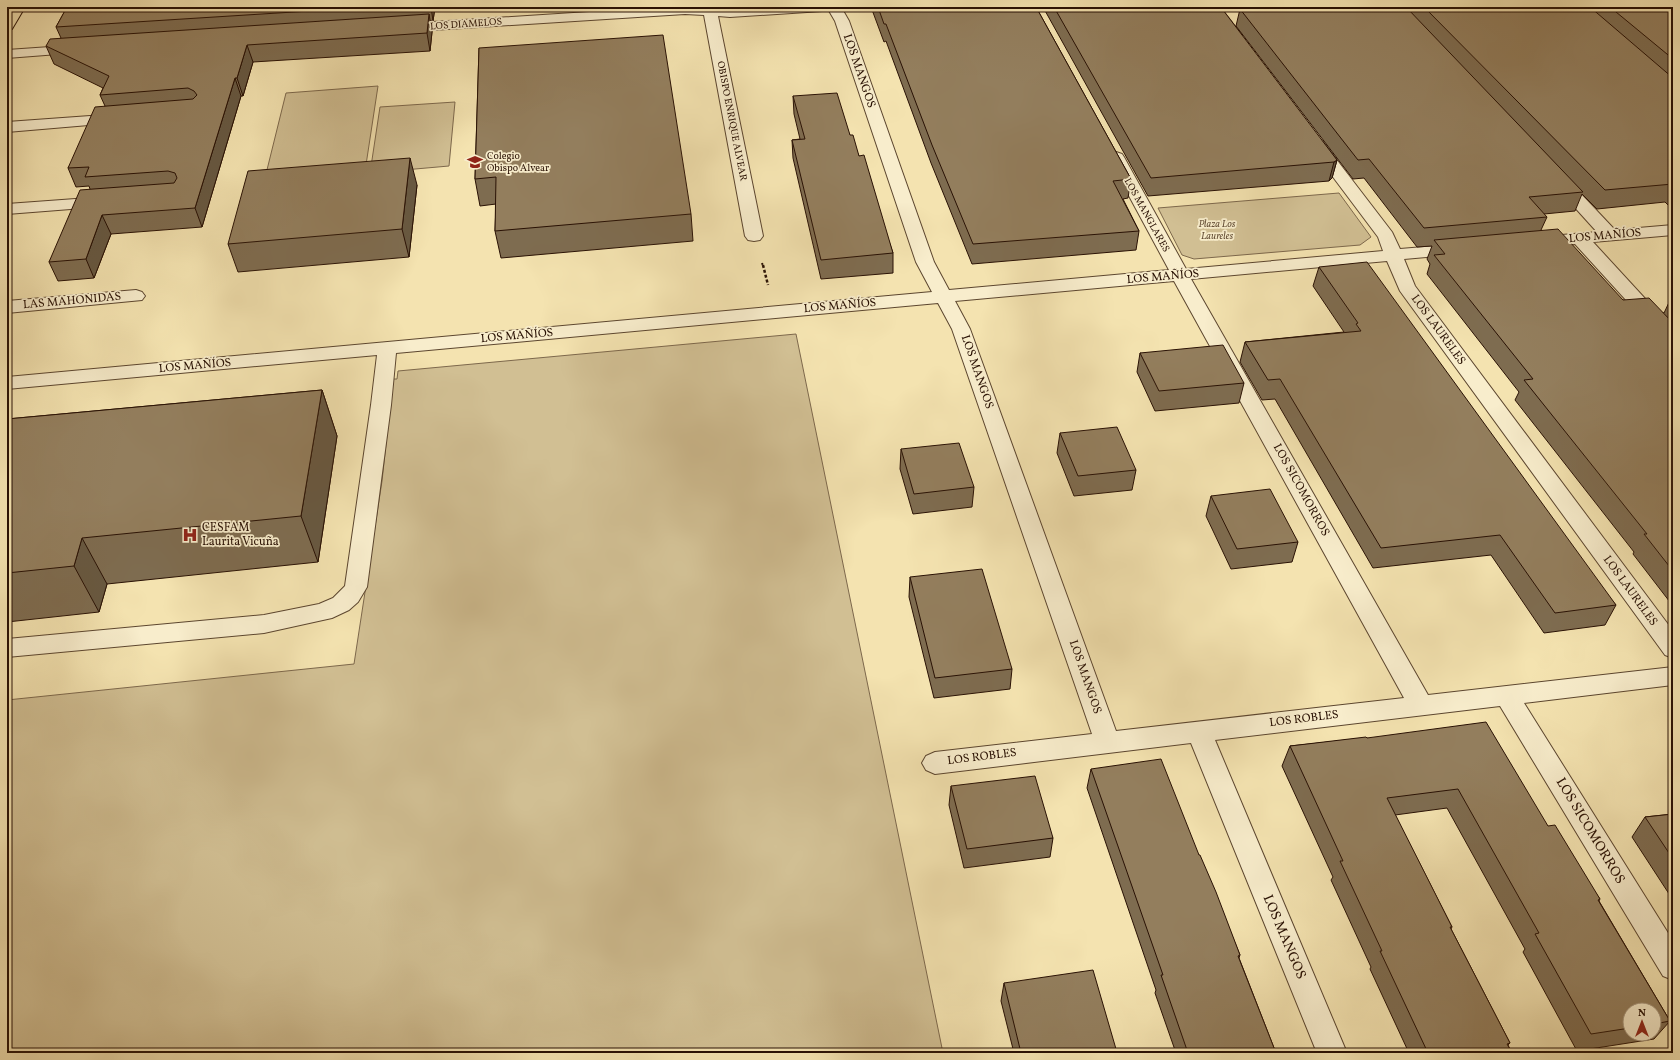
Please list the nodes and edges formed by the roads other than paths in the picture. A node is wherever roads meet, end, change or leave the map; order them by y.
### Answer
1 (18, 7) edge
2 (822, 7) edge
3 (834, 7) edge
4 (1213, 7) edge
5 (710, 9) edge
6 (7, 26) edge
7 (387, 29) edge
8 (1242, 45) edge
9 (96, 48) edge
10 (7, 54) edge
11 (131, 118) edge
12 (7, 127) edge
13 (1309, 133) edge
14 (1110, 147) edge
15 (1548, 169) edge
16 (122, 200) edge
17 (7, 209) edge
18 (1673, 230) edge
19 (754, 236) road end
20 (1611, 236) junction
21 (1580, 239) junction
22 (1521, 244) edge
23 (1474, 248) edge
24 (1394, 256) junction
25 (1180, 275) junction
26 (136, 296) dead end
27 (944, 297) junction
28 (7, 307) edge
29 (1673, 340) edge
30 (387, 348) junction
31 (7, 383) edge
32 (7, 648) edge
33 (1673, 649) edge
34 (1673, 676) edge
35 (1507, 696) junction
36 (1421, 706) junction
37 (1199, 732) junction
38 (1108, 742) junction
39 (936, 763) dead end
40 (1673, 967) edge
41 (1332, 1053) edge

1 - 6 main road
2 - 5 street, LOS DIAMELOS
3 - 27 street, LOS MANGOS
4 - 8 street
5 - 7 street, LOS DIAMELOS
5 - 19 street, OBISPO ENRIQUE ALVEAR
9 - 10 street
11 - 12 street
13 - 24 street, LOS LAURELES
14 - 25 street, LOS MANGLARES
15 - 20 street
16 - 17 street
18 - 20 street, LOS MAÑÍOS
20 - 21 street, LOS MAÑÍOS
21 - 22 street, LOS MAÑÍOS
21 - 29 street
23 - 24 street, LOS MAÑÍOS
24 - 25 street, LOS MAÑÍOS
24 - 33 street, LOS LAURELES
25 - 27 street, LOS MAÑÍOS
25 - 36 street, LOS SICOMORROS
26 - 28 street, LAS MAHONIDAS
27 - 30 street, LOS MAÑÍOS
27 - 38 street, LOS MANGOS
30 - 31 street, LOS MAÑÍOS
30 - 32 street
34 - 35 street, LOS ROBLES
35 - 36 street, LOS ROBLES
35 - 40 street, LOS SICOMORROS
36 - 37 street, LOS ROBLES
37 - 38 street, LOS ROBLES
37 - 41 street, LOS MANGOS
38 - 39 street, LOS ROBLES

